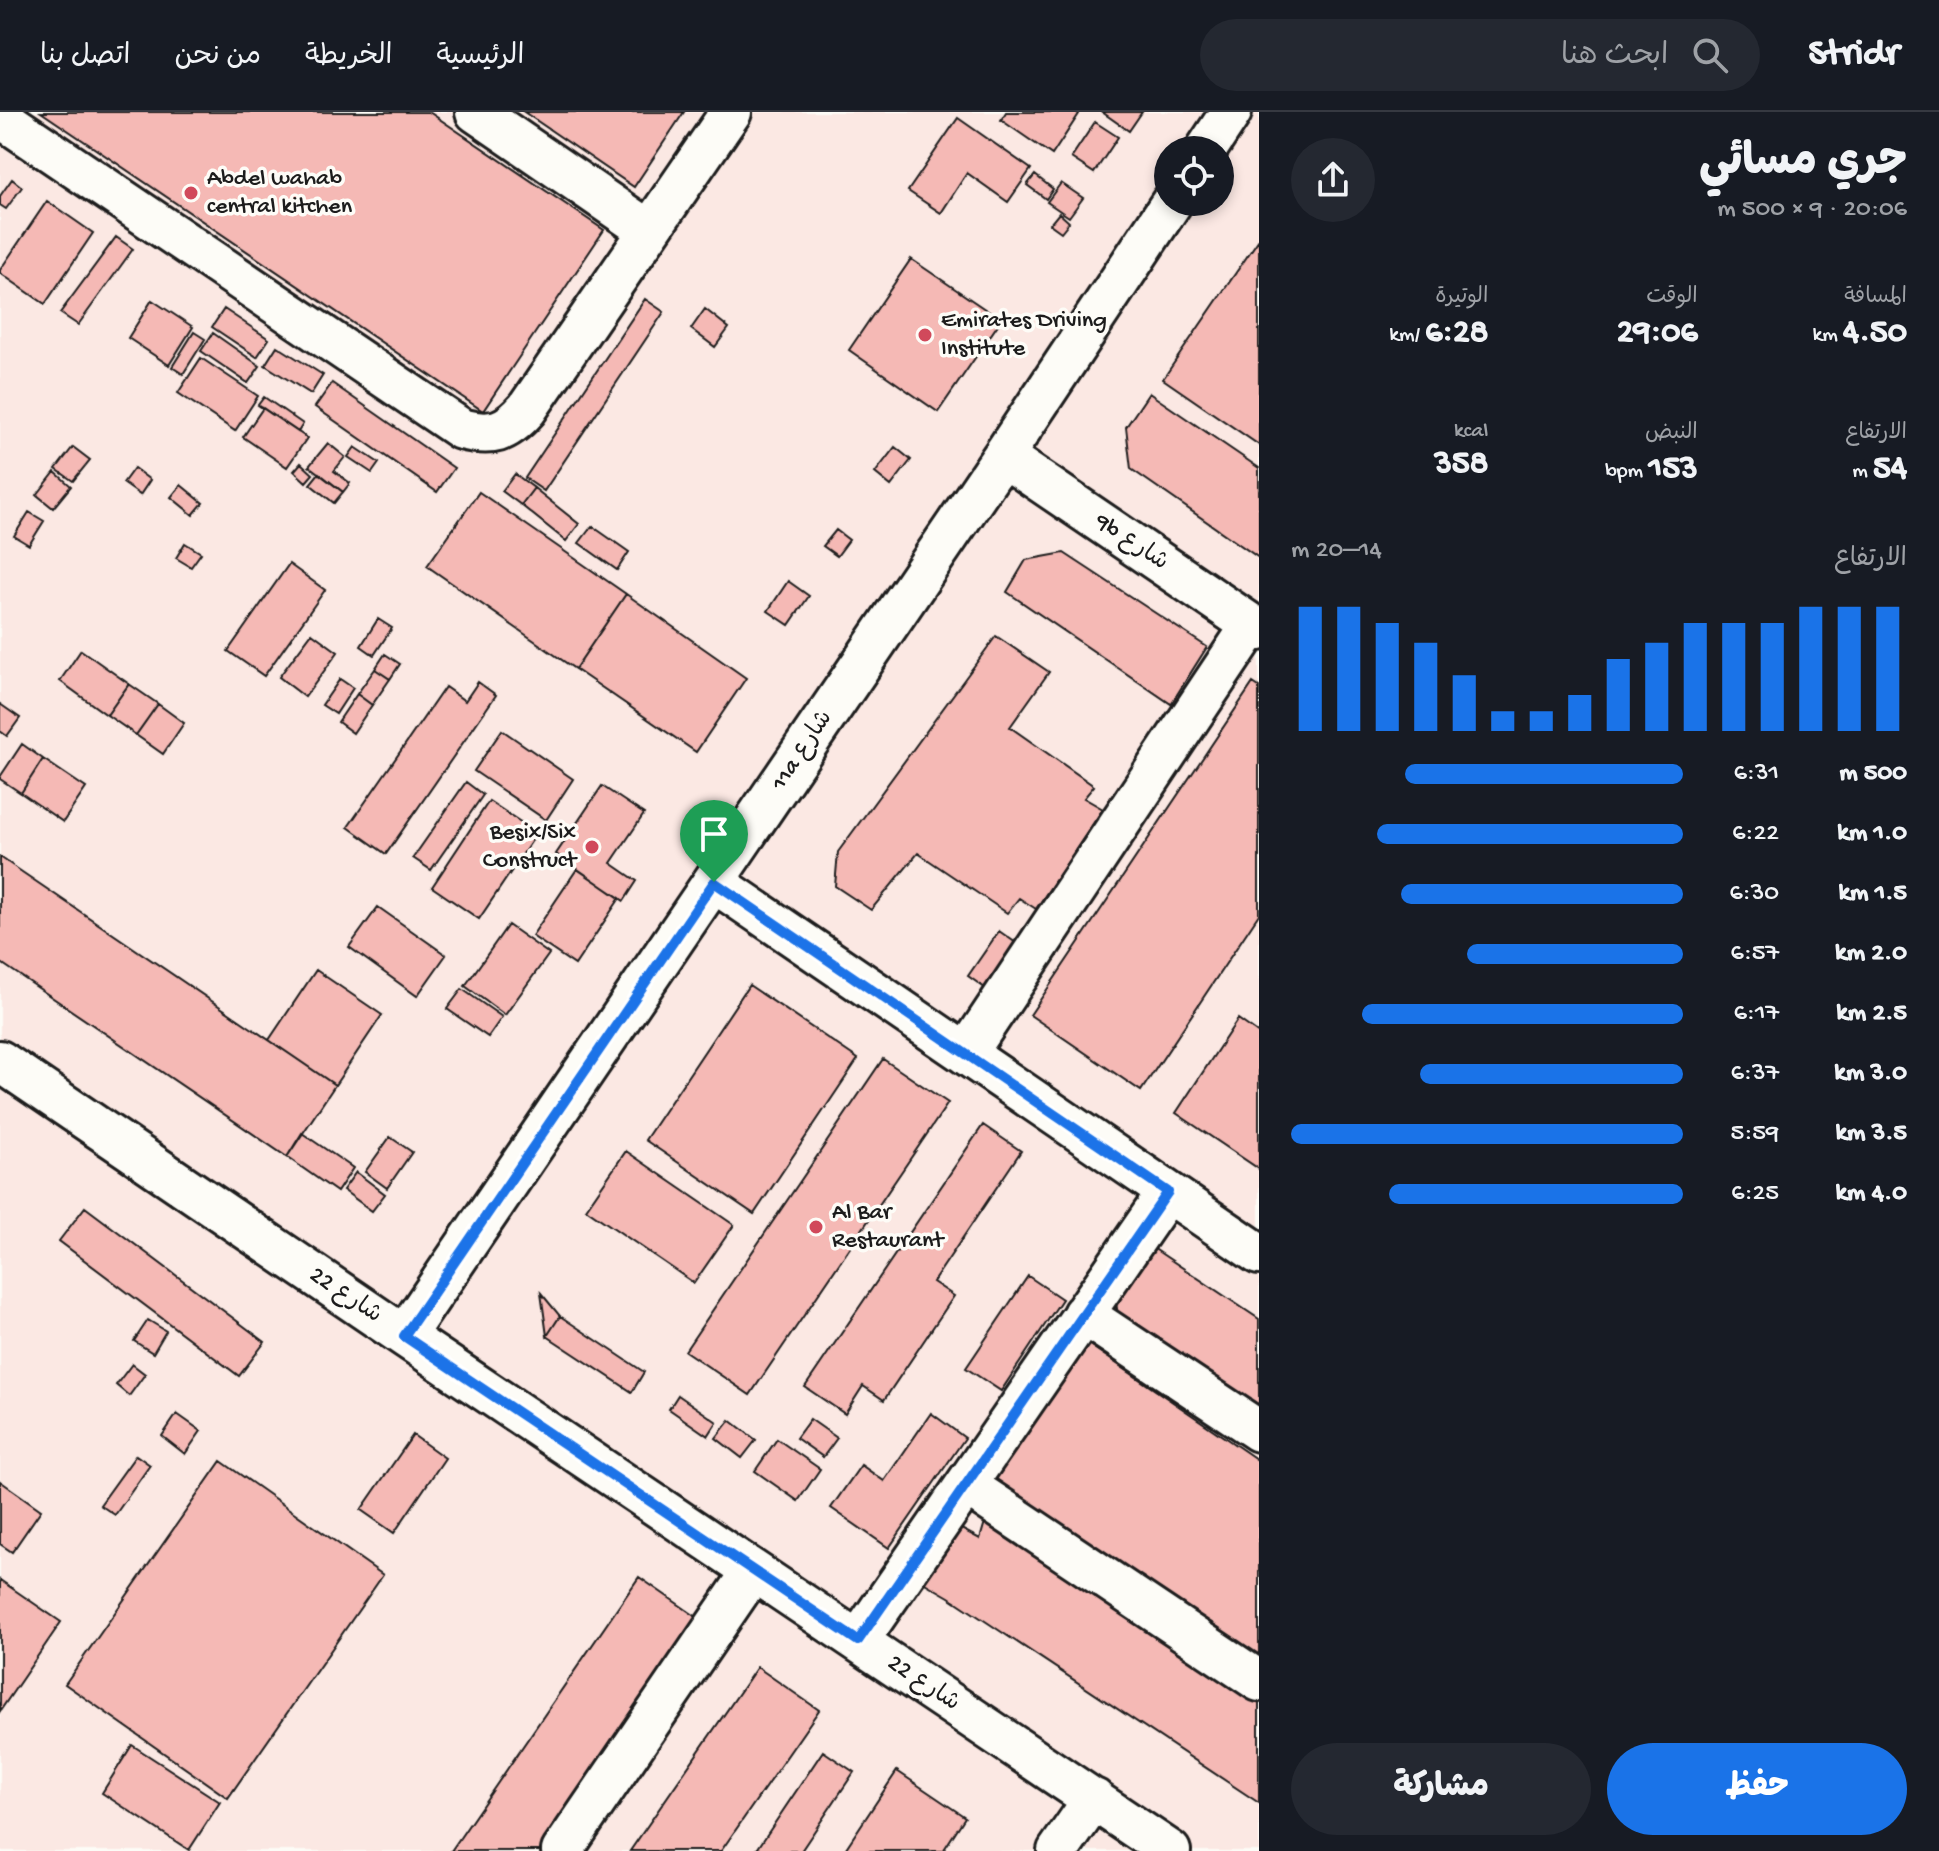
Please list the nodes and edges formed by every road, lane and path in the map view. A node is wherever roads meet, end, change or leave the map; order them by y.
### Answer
1 (476, 112) edge
2 (731, 112) edge
3 (1231, 112) edge
4 (0, 117) edge
5 (1215, 136) edge
6 (1163, 216) edge
7 (649, 231) junction
8 (1003, 456) junction
9 (1255, 627) edge
10 (714, 882) junction
11 (966, 1054) junction
12 (0, 1061) edge
13 (1168, 1192) junction
14 (1259, 1254) edge
15 (1083, 1314) junction
16 (404, 1336) junction
17 (1259, 1431) edge
18 (966, 1485) junction
19 (753, 1571) junction
20 (858, 1641) junction
21 (1259, 1681) edge
22 (1094, 1799) junction
23 (562, 1851) edge
24 (1058, 1851) edge
25 (1170, 1851) edge

1 - 7 street
2 - 7 street
3 - 5 street
4 - 7 street
6 - 8 street, 11a شارع
8 - 9 street, 9b شارع
8 - 10 street, 11a شارع
9 - 11 street
10 - 11 street
10 - 16 street, 11a شارع
11 - 13 street
12 - 16 street, شارع 22
13 - 14 street
13 - 15 street
15 - 17 street
15 - 18 street
16 - 19 street, شارع 22
18 - 20 street
18 - 21 street
19 - 20 street, شارع 22
19 - 23 street
20 - 22 street, شارع 22
22 - 24 street
22 - 25 street, شارع 22

